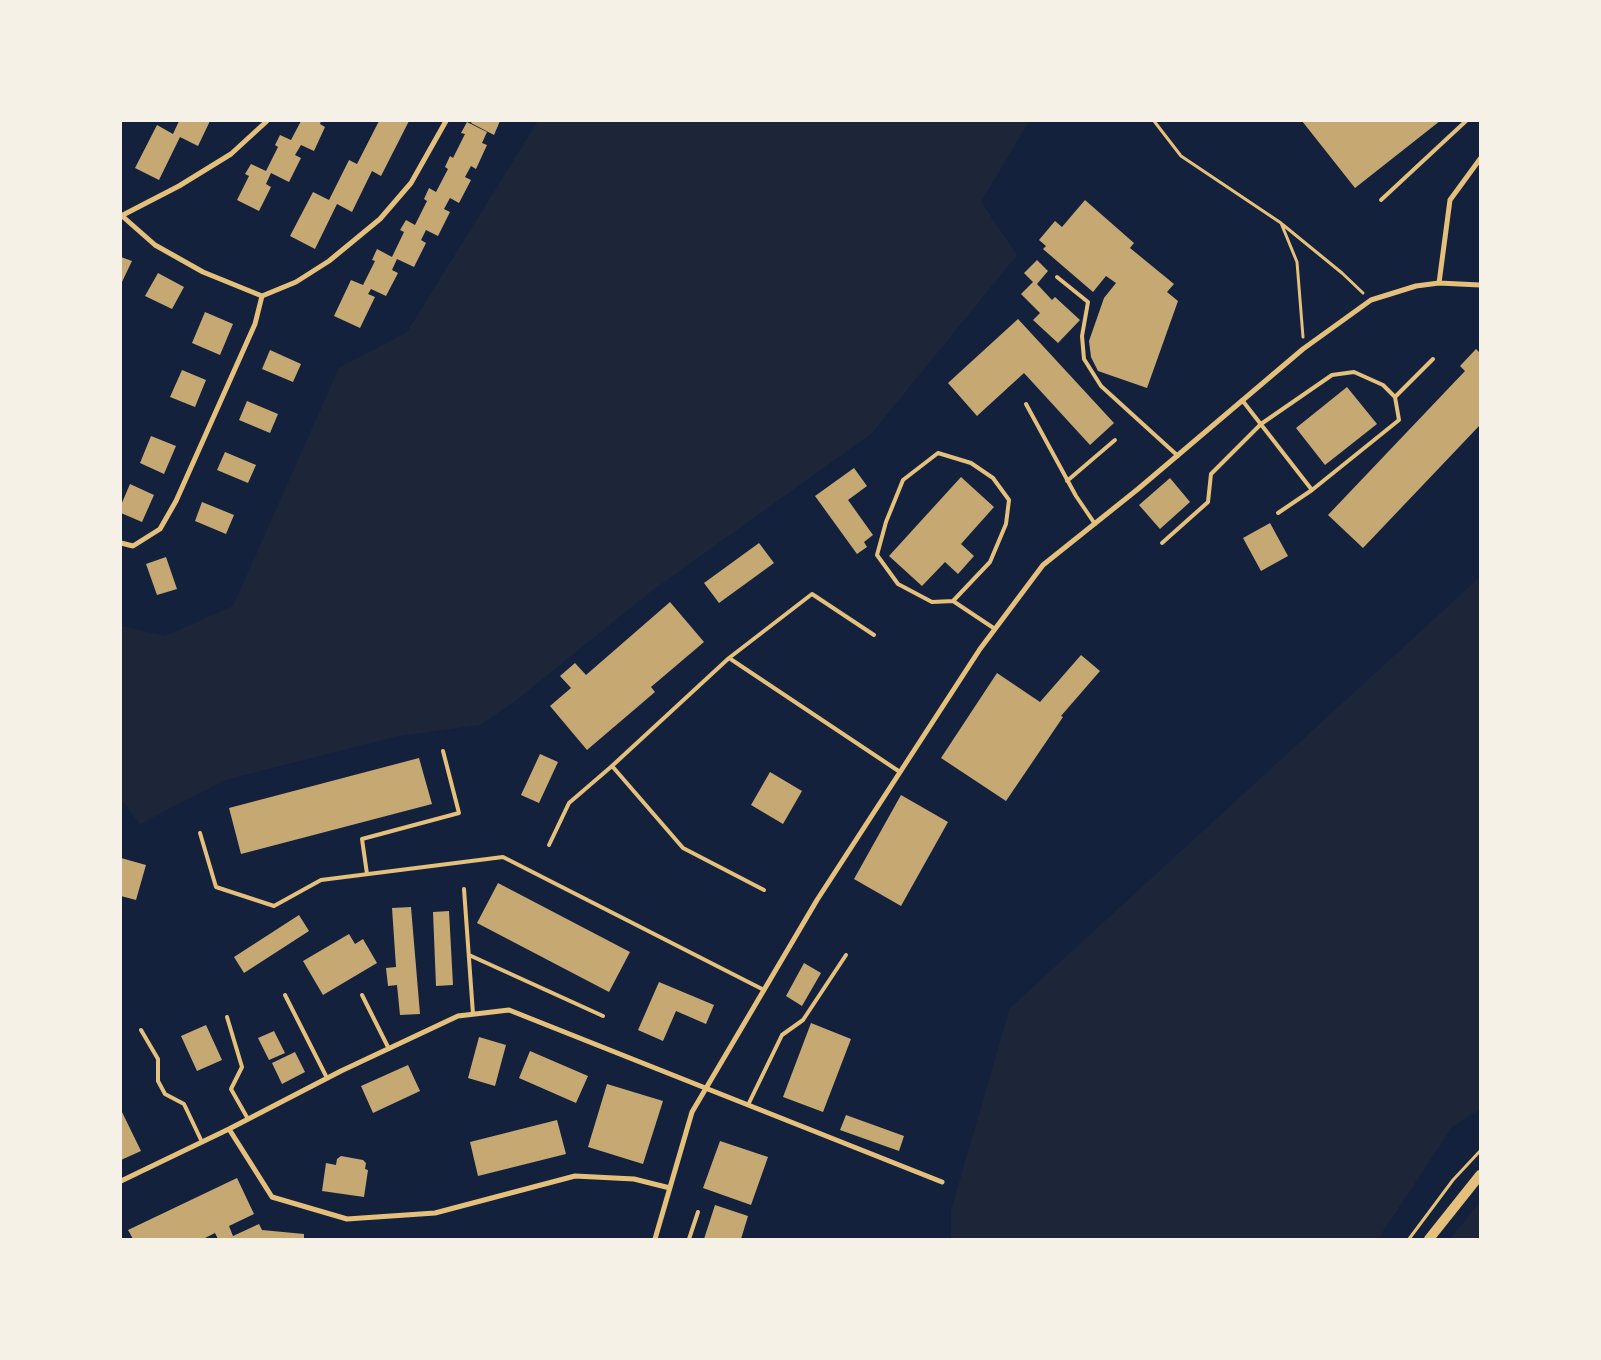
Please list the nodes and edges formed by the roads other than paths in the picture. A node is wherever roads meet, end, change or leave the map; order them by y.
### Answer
1 (267, 121) edge
2 (446, 121) edge
3 (1466, 121) edge
4 (1480, 159) edge
5 (1381, 200) dead end
6 (121, 215) edge
7 (1057, 277) dead end
8 (1439, 282) junction
9 (1480, 285) edge
10 (262, 296) junction
11 (1433, 360) dead end
12 (1395, 397) junction
13 (1242, 400) junction
14 (1026, 404) dead end
15 (1260, 424) junction
16 (1115, 440) dead end
17 (1178, 456) junction
18 (1067, 481) junction
19 (1312, 490) junction
20 (1278, 513) dead end
21 (1095, 524) junction
22 (1162, 542) dead end
23 (121, 543) edge
24 (953, 601) junction
25 (995, 629) junction
26 (874, 635) dead end
27 (729, 658) junction
28 (442, 750) dead end
29 (612, 766) junction
30 (900, 772) junction
31 (200, 833) dead end
32 (549, 845) dead end
33 (367, 874) junction
34 (464, 889) dead end
35 (764, 890) dead end
36 (469, 955) junction
37 (846, 955) dead end
38 (764, 990) junction
39 (285, 995) dead end
40 (362, 995) dead end
41 (473, 1014) junction
42 (603, 1016) dead end
43 (228, 1017) dead end
44 (141, 1030) dead end
45 (389, 1049) junction
46 (327, 1078) junction
47 (706, 1089) junction
48 (748, 1105) junction
49 (248, 1119) junction
50 (229, 1129) junction
51 (202, 1142) junction
52 (1480, 1175) edge
53 (121, 1181) edge
54 (942, 1182) dead end
55 (670, 1188) junction
56 (698, 1212) dead end
57 (655, 1239) edge
58 (689, 1239) edge
59 (1429, 1239) edge

1 - 6 street
2 - 10 street
3 - 5 lane
4 - 8 street
6 - 10 street
7 - 17 lane
8 - 9 street
8 - 13 street
10 - 23 street
11 - 12 lane
12 - 15 lane
12 - 19 lane
13 - 15 lane
13 - 17 street
14 - 18 lane
15 - 19 lane
15 - 22 lane
16 - 18 lane
17 - 21 street
18 - 21 lane
19 - 20 lane
21 - 25 street
24 - 24 lane
24 - 25 lane
25 - 30 street
26 - 27 lane
27 - 29 lane
27 - 30 lane
28 - 33 lane
29 - 32 lane
29 - 35 lane
30 - 38 street
31 - 33 lane
33 - 38 lane
34 - 36 lane
36 - 41 lane
36 - 42 lane
37 - 48 lane
38 - 47 street
39 - 46 lane
40 - 45 lane
41 - 45 street
41 - 47 street
43 - 49 lane
44 - 51 lane
45 - 46 street
46 - 49 street
47 - 48 street
47 - 55 street
48 - 54 street
49 - 50 street
50 - 51 street
50 - 55 street
51 - 53 street
52 - 59 main road
55 - 57 street
56 - 58 lane

